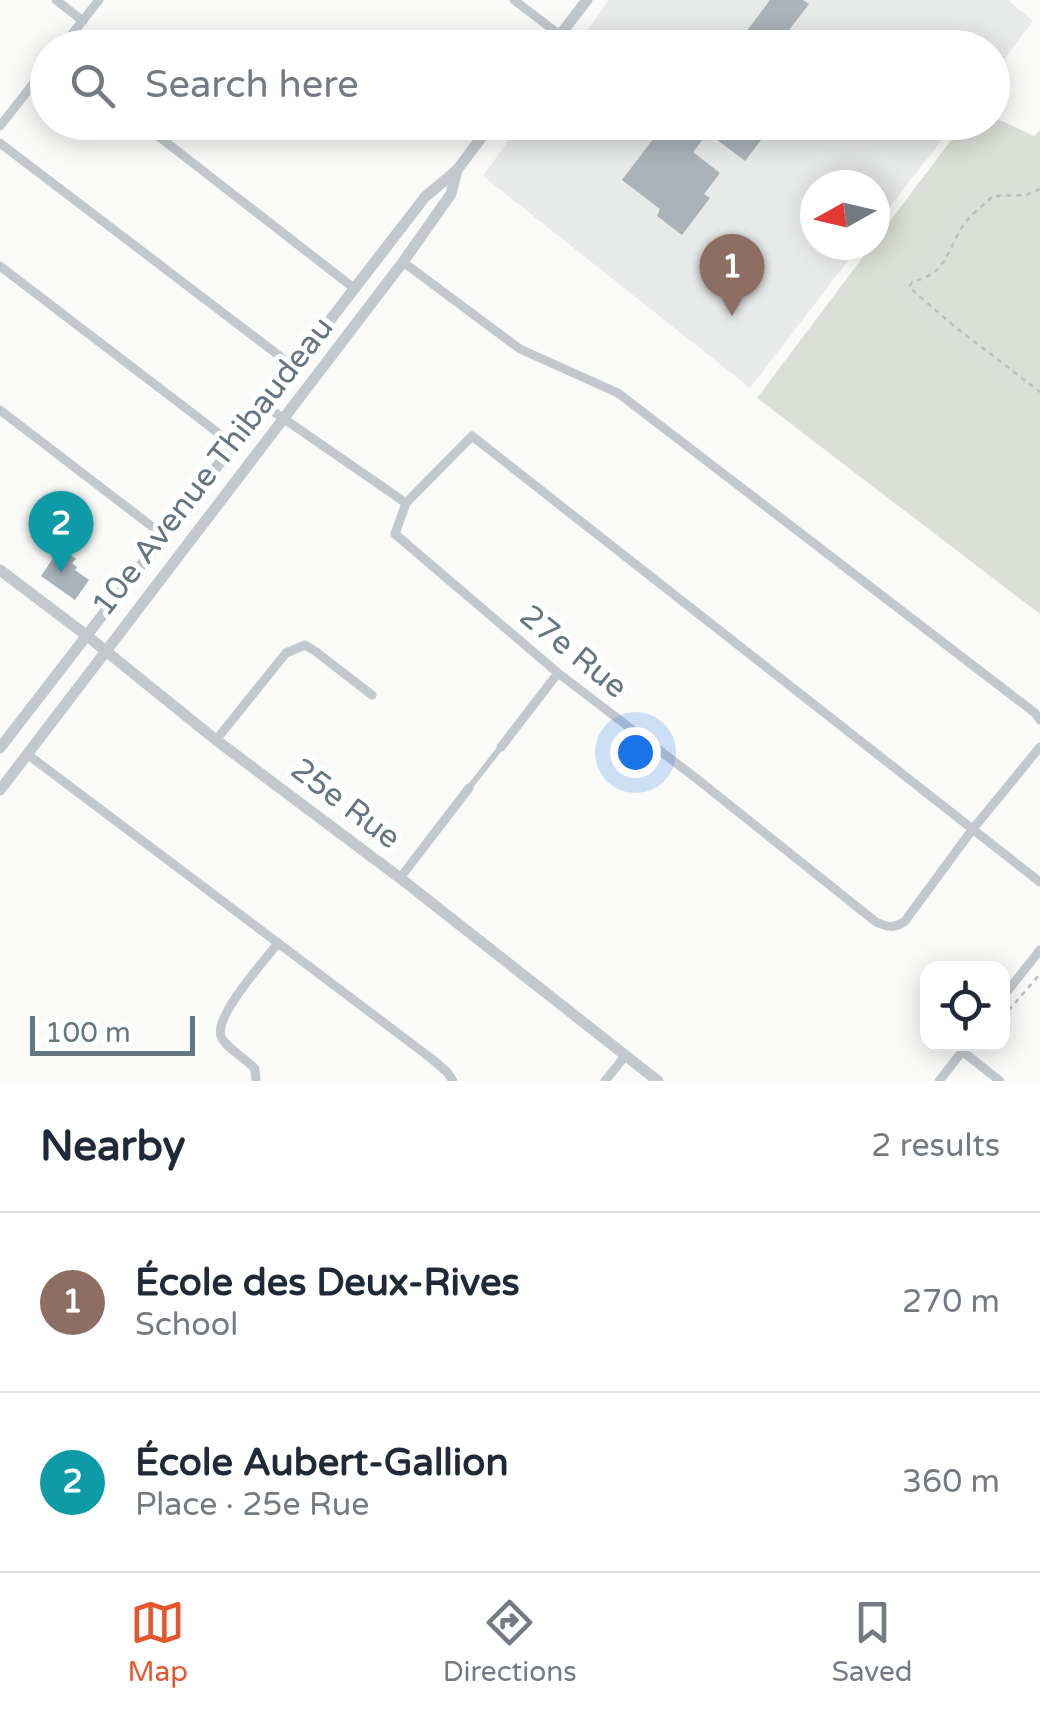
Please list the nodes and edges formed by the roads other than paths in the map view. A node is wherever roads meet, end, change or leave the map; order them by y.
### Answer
1 (56, 0) edge
2 (99, 0) edge
3 (514, 0) edge
4 (587, 0) edge
5 (83, 21) junction
6 (76, 30) edge
7 (553, 30) edge
8 (564, 30) edge
9 (30, 88) edge
10 (0, 126) edge
11 (163, 140) edge
12 (480, 140) edge
13 (0, 143) edge
14 (458, 170) junction
15 (403, 262) junction
16 (0, 266) edge
17 (355, 289) junction
18 (294, 367) junction
19 (264, 405) junction
20 (0, 410) edge
21 (282, 418) junction
22 (234, 446) junction
23 (406, 503) junction
24 (164, 536) junction
25 (0, 570) edge
26 (86, 635) junction
27 (105, 650) junction
28 (558, 673) junction
29 (372, 696) dead end
30 (1040, 720) edge
31 (216, 740) junction
32 (501, 747) joint
33 (1040, 747) edge
34 (0, 748) edge
35 (27, 754) junction
36 (469, 788) joint
37 (0, 790) edge
38 (972, 830) junction
39 (400, 878) junction
40 (1040, 882) edge
41 (278, 943) junction
42 (1040, 950) edge
43 (1010, 988) edge
44 (963, 1051) edge
45 (968, 1051) edge
46 (625, 1056) junction
47 (256, 1081) edge
48 (453, 1081) edge
49 (606, 1081) edge
50 (658, 1081) edge
51 (939, 1081) edge
52 (1000, 1081) edge

1 - 5 street
2 - 5 street
3 - 7 street
4 - 8 street
5 - 6 street
9 - 10 street
11 - 17 street
12 - 14 street, 10e Avenue Thibaudeau
13 - 18 street
14 - 15 street, 10e Avenue Thibaudeau
14 - 17 street, 10e Avenue Thibaudeau
15 - 21 street, 10e Avenue Thibaudeau
15 - 30 street
16 - 22 street
17 - 18 street, 10e Avenue Thibaudeau
18 - 19 street, 10e Avenue Thibaudeau
19 - 21 street
19 - 22 street, 10e Avenue Thibaudeau
20 - 24 street
21 - 23 street
21 - 27 street, 10e Avenue Thibaudeau
22 - 24 street, 10e Avenue Thibaudeau
23 - 28 street, 27e Rue
23 - 38 street
24 - 26 street, 10e Avenue Thibaudeau
25 - 26 street, 25e Rue
26 - 27 street, 25e Rue
26 - 34 street, 10e Avenue Thibaudeau
27 - 31 street, 25e Rue
27 - 35 street, 10e Avenue Thibaudeau
28 - 32 street
28 - 38 street, 27e Rue
29 - 31 street
31 - 39 street, 25e Rue
32 - 36 street
33 - 38 street
35 - 37 street, 10e Avenue Thibaudeau
35 - 41 street
36 - 39 street
38 - 40 street
39 - 46 street, 25e Rue
41 - 47 street
41 - 48 street
42 - 43 street
44 - 51 street
45 - 52 street
46 - 49 street
46 - 50 street, 25e Rue

